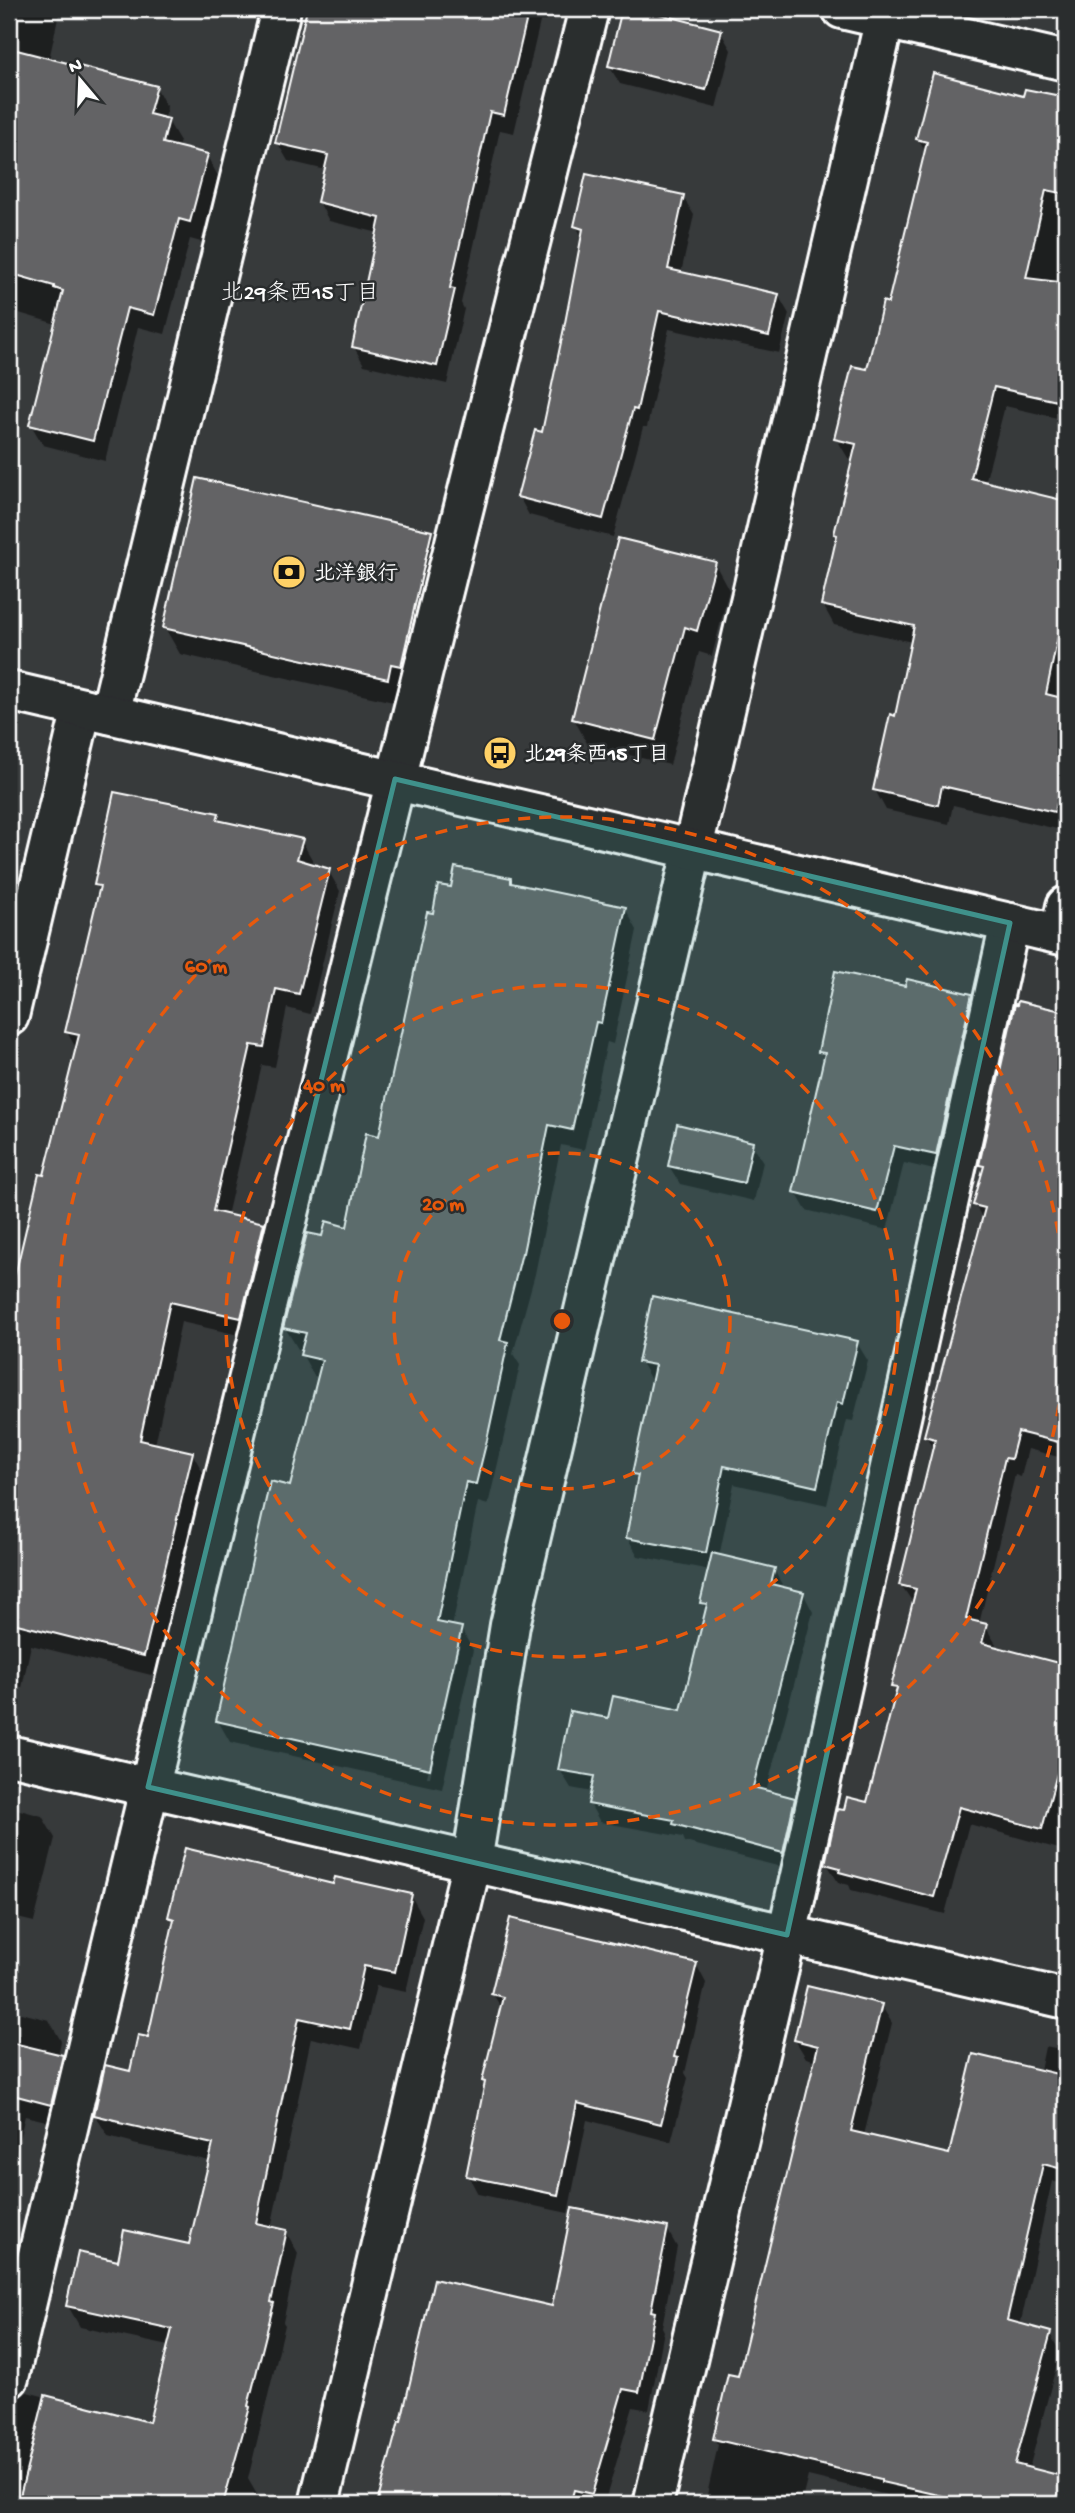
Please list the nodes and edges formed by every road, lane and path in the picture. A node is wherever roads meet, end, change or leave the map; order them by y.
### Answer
1 (281, 9) edge
2 (589, 9) edge
3 (842, 9) edge
4 (886, 14) edge
5 (1066, 61) edge
6 (9, 691) edge
7 (96, 711) junction
8 (395, 779) junction
9 (693, 848) junction
10 (1010, 923) junction
11 (1064, 925) edge
12 (9, 1016) edge
13 (9, 1755) edge
14 (148, 1787) junction
15 (472, 1862) junction
16 (787, 1935) junction
17 (1066, 2000) edge
18 (9, 2378) edge
19 (319, 2504) edge
20 (653, 2504) edge

1 - 7 street
2 - 8 street
3 - 4 street
4 - 5 street
4 - 9 street
6 - 7 street
7 - 8 street
7 - 12 street
8 - 9 street
8 - 14 street
9 - 10 street
9 - 15 street
10 - 11 street
10 - 16 street
13 - 14 street
14 - 15 street
14 - 18 street
15 - 16 street
15 - 19 street
16 - 17 street
16 - 20 street

